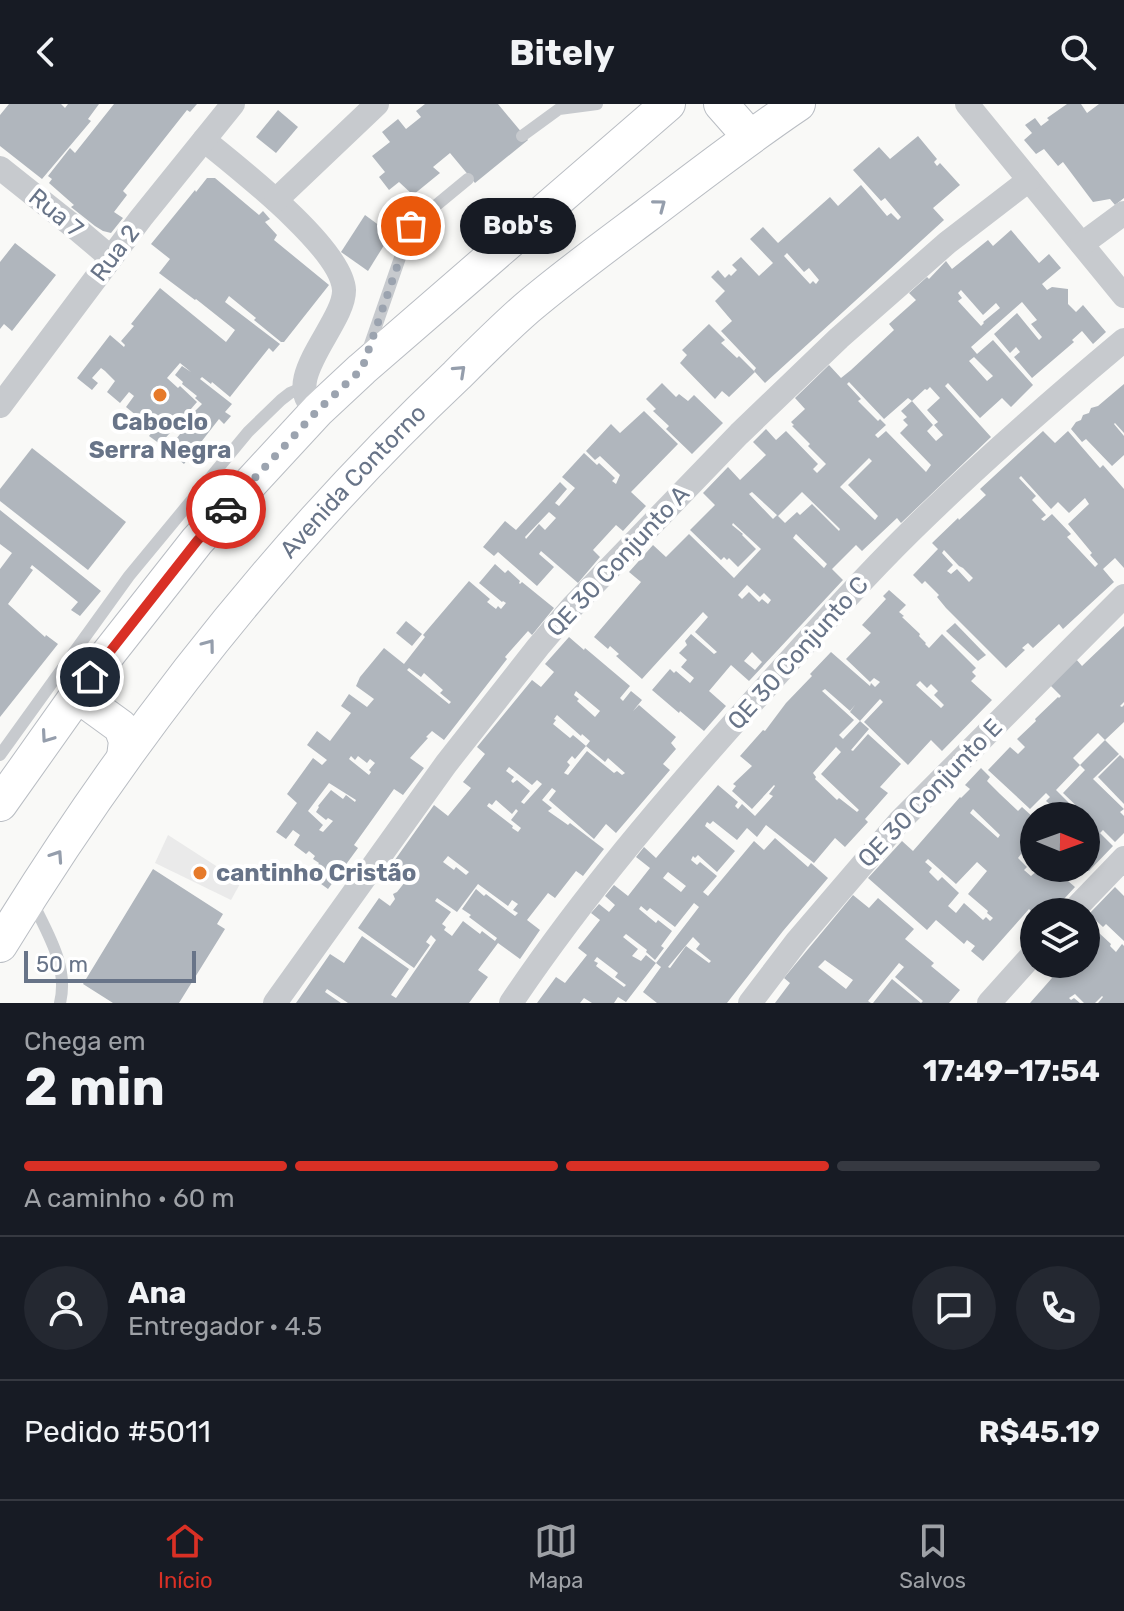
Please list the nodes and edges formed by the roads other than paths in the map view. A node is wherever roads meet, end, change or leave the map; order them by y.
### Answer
1 (233, 104) edge
2 (377, 104) edge
3 (597, 104) edge
4 (668, 104) edge
5 (721, 104) edge
6 (798, 104) edge
7 (967, 104) edge
8 (522, 136) dead end
9 (750, 137) junction
10 (204, 140) junction
11 (0, 168) edge
12 (468, 179) dead end
13 (1029, 180) junction
14 (276, 200) junction
15 (1124, 213) edge
16 (1082, 244) junction
17 (111, 258) junction
18 (1124, 296) edge
19 (1124, 340) edge
20 (362, 369) junction
21 (311, 399) junction
22 (0, 406) edge
23 (1124, 596) edge
24 (77, 695) junction
25 (0, 755) edge
26 (124, 757) junction
27 (0, 804) edge
28 (1124, 858) edge
29 (30, 896) junction
30 (1085, 898) edge
31 (0, 945) edge
32 (1020, 969) edge
33 (60, 1003) edge
34 (275, 1003) edge
35 (511, 1003) edge
36 (750, 1003) edge
37 (989, 1003) edge

1 - 10 street, Rua 2
2 - 14 street
3 - 8 lane
4 - 20 main road
5 - 9 main road
6 - 9 main road, Avenida Contorno
7 - 13 street
26 -> 9 main road, Avenida Contorno
10 - 14 street
10 - 17 street, Rua 2
11 - 17 street, Rua 7
12 - 20 lane
13 - 16 street
13 - 34 street, QE 30 Conjunto A
14 - 21 street
15 - 16 street
16 - 18 street
17 - 22 street, Rua 2
19 - 35 street, QE 30 Conjunto C
20 - 21 main road
21 - 24 main road
21 - 25 lane
23 - 36 street, QE 30 Conjunto E
24 - 26 main road
24 -> 27 main road
29 -> 26 main road, Avenida Contorno
28 - 30 street
29 - 31 main road, Avenida Contorno
29 - 33 lane
32 - 37 street

